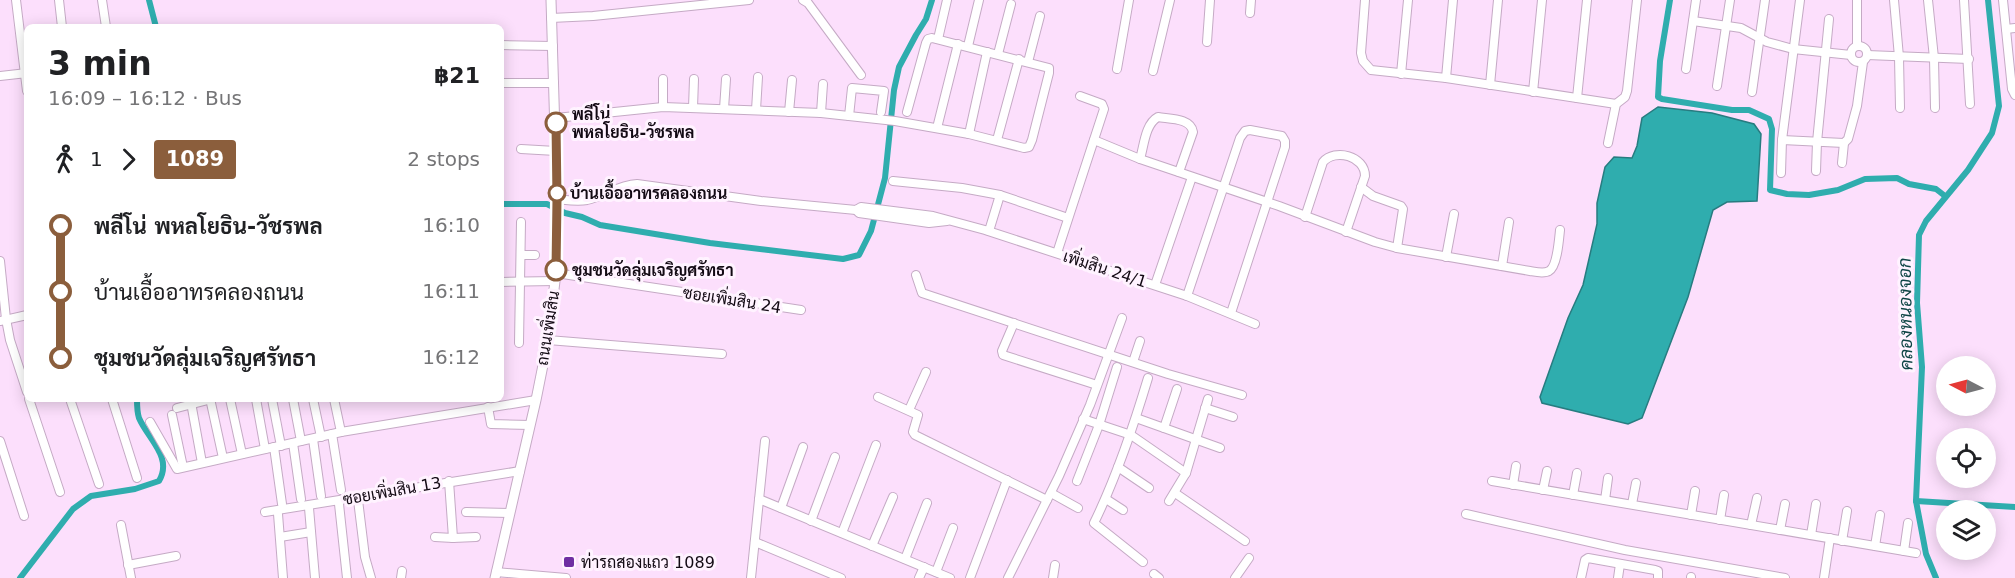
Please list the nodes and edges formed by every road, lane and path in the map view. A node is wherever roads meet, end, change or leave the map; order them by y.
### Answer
1 (16, 0) edge
2 (59, 0) edge
3 (102, 0) edge
4 (551, 0) edge
5 (748, 0) edge
6 (803, 0) edge
7 (947, 0) edge
8 (979, 0) edge
9 (1129, 0) edge
10 (1170, 0) edge
11 (1210, 0) edge
12 (1251, 0) edge
13 (1365, 0) edge
14 (1408, 0) edge
15 (1453, 0) edge
16 (1498, 0) edge
17 (1542, 0) edge
18 (1587, 0) edge
19 (1636, 0) edge
20 (1696, 0) edge
21 (1730, 0) edge
22 (1765, 0) edge
23 (1800, 0) edge
24 (1857, 0) edge
25 (1894, 0) edge
26 (1928, 0) edge
27 (1964, 0) edge
28 (2003, 0) edge
29 (1011, 3) dead end
30 (1250, 13) dead end
31 (1040, 16) dead end
32 (551, 18) junction
33 (1829, 19) dead end
34 (1693, 21) junction
35 (62, 24) edge
36 (106, 24) edge
37 (1726, 26) junction
38 (2015, 28) edge
39 (2006, 29) junction
40 (1760, 38) junction
41 (938, 39) junction
42 (1207, 42) dead end
43 (958, 44) junction
44 (504, 45) edge
45 (553, 46) junction
46 (968, 46) junction
47 (1857, 46) junction
48 (1793, 49) junction
49 (987, 51) junction
50 (1825, 53) junction
51 (998, 54) junction
52 (1851, 55) junction
53 (1899, 57) junction
54 (24, 58) edge
55 (1865, 58) junction
56 (1934, 58) junction
57 (1969, 59) junction
58 (1024, 61) junction
59 (2012, 63) edge
60 (1117, 69) dead end
61 (1686, 69) dead end
62 (1153, 71) dead end
63 (24, 73) edge
64 (1401, 74) junction
65 (861, 75) dead end
66 (0, 76) edge
67 (758, 77) dead end
68 (1446, 78) junction
69 (663, 79) dead end
70 (694, 79) dead end
71 (726, 79) dead end
72 (792, 80) dead end
73 (504, 83) edge
74 (554, 83) junction
75 (823, 84) dead end
76 (1490, 85) junction
77 (1717, 86) dead end
78 (1533, 92) junction
79 (1752, 92) dead end
80 (2015, 95) edge
81 (1080, 96) dead end
82 (1577, 98) junction
83 (1616, 104) junction
84 (1970, 104) dead end
85 (663, 107) junction
86 (693, 108) junction
87 (1900, 108) dead end
88 (1935, 108) dead end
89 (724, 109) junction
90 (756, 110) junction
91 (789, 112) junction
92 (907, 112) dead end
93 (821, 113) junction
94 (849, 116) junction
95 (883, 116) junction
96 (556, 118) junction
97 (937, 128) junction
98 (969, 134) junction
99 (997, 140) junction
100 (1094, 140) junction
101 (1782, 140) junction
102 (1816, 142) junction
103 (1608, 143) dead end
104 (1844, 143) junction
105 (521, 149) dead end
106 (556, 151) junction
107 (1140, 159) junction
108 (1842, 163) dead end
109 (1816, 171) dead end
110 (1179, 172) junction
111 (1781, 173) dead end
112 (1192, 177) junction
113 (893, 181) dead end
114 (1223, 187) junction
115 (1362, 187) junction
116 (1000, 195) junction
117 (1267, 202) junction
118 (557, 207) junction
119 (1454, 214) dead end
120 (1305, 217) junction
121 (1068, 218) junction
122 (521, 222) dead end
123 (1509, 222) dead end
124 (1560, 230) dead end
125 (989, 231) junction
126 (1346, 232) junction
127 (1397, 248) junction
128 (1057, 253) junction
129 (521, 255) junction
130 (535, 255) dead end
131 (1446, 257) junction
132 (0, 261) edge
133 (1502, 266) junction
134 (916, 275) dead end
135 (556, 277) junction
136 (504, 282) edge
137 (520, 282) junction
138 (1155, 285) junction
139 (1187, 296) junction
140 (801, 310) dead end
141 (1231, 313) junction
142 (24, 316) edge
143 (1122, 318) dead end
144 (3, 320) edge
145 (1014, 323) junction
146 (1255, 324) dead end
147 (548, 340) junction
148 (1140, 341) dead end
149 (519, 343) dead end
150 (1109, 353) junction
151 (722, 354) dead end
152 (1133, 362) junction
153 (1117, 368) dead end
154 (926, 372) dead end
155 (1148, 378) dead end
156 (24, 383) edge
157 (1097, 385) junction
158 (1177, 389) dead end
159 (1242, 395) dead end
160 (878, 397) dead end
161 (1208, 399) dead end
162 (537, 400) junction
163 (30, 402) edge
164 (71, 402) edge
165 (113, 402) edge
166 (204, 402) edge
167 (210, 402) edge
168 (231, 402) edge
169 (257, 402) edge
170 (272, 402) edge
171 (293, 402) edge
172 (313, 402) edge
173 (335, 402) edge
174 (488, 407) junction
175 (192, 408) dead end
176 (1205, 408) junction
177 (909, 410) junction
178 (1233, 417) dead end
179 (1136, 418) junction
180 (1083, 419) junction
181 (150, 422) dead end
182 (1099, 424) junction
183 (530, 425) junction
184 (1164, 428) junction
185 (341, 432) junction
186 (332, 434) junction
187 (1131, 435) junction
188 (317, 438) junction
189 (1196, 440) junction
190 (0, 441) edge
191 (765, 441) dead end
192 (297, 442) junction
193 (876, 445) dead end
194 (273, 447) junction
195 (802, 447) dead end
196 (1220, 448) dead end
197 (242, 454) junction
198 (835, 457) dead end
199 (223, 458) junction
200 (202, 463) junction
201 (1516, 466) dead end
202 (183, 467) junction
203 (1118, 468) junction
204 (520, 471) junction
205 (1546, 471) dead end
206 (1186, 473) junction
207 (1577, 473) dead end
208 (136, 478) dead end
209 (1608, 478) dead end
210 (1007, 480) junction
211 (1077, 481) dead end
212 (1492, 481) dead end
213 (449, 482) junction
214 (1636, 483) dead end
215 (99, 484) dead end
216 (1513, 485) junction
217 (1149, 488) dead end
218 (341, 490) dead end
219 (1543, 490) junction
220 (1695, 491) dead end
221 (60, 492) dead end
222 (1175, 493) junction
223 (1573, 495) junction
224 (1724, 495) dead end
225 (321, 496) dead end
226 (1049, 496) junction
227 (893, 497) dead end
228 (1757, 498) dead end
229 (759, 499) junction
230 (1106, 499) junction
231 (301, 500) dead end
232 (358, 500) dead end
233 (1605, 500) junction
234 (1169, 501) dead end
235 (927, 503) dead end
236 (282, 504) dead end
237 (339, 504) dead end
238 (1632, 504) junction
239 (1785, 504) dead end
240 (1816, 504) dead end
241 (309, 508) dead end
242 (780, 508) junction
243 (1078, 508) dead end
244 (1123, 510) dead end
245 (1847, 511) dead end
246 (265, 512) dead end
247 (466, 512) dead end
248 (508, 513) junction
249 (278, 514) dead end
250 (1466, 514) dead end
251 (1691, 515) junction
252 (1880, 515) dead end
253 (24, 516) dead end
254 (1720, 520) junction
255 (811, 521) junction
256 (1908, 524) dead end
257 (121, 525) dead end
258 (1751, 525) junction
259 (953, 528) dead end
260 (1780, 530) junction
261 (311, 532) junction
262 (842, 533) junction
263 (1811, 535) junction
264 (280, 537) junction
265 (435, 537) dead end
266 (453, 537) junction
267 (476, 537) dead end
268 (1830, 538) junction
269 (1245, 540) dead end
270 (1842, 541) junction
271 (755, 542) junction
272 (872, 546) junction
273 (1875, 546) junction
274 (1904, 551) junction
275 (1916, 553) dead end
276 (176, 556) dead end
277 (1250, 558) dead end
278 (905, 559) junction
279 (1143, 562) dead end
280 (1620, 564) junction
281 (128, 565) junction
282 (1055, 565) dead end
283 (924, 567) junction
284 (936, 572) junction
285 (495, 575) edge
286 (130, 578) edge
287 (283, 578) edge
288 (315, 578) edge
289 (347, 578) edge
290 (371, 578) edge
291 (566, 578) edge
292 (751, 578) edge
293 (841, 578) edge
294 (919, 578) edge
295 (950, 578) edge
296 (970, 578) edge
297 (1008, 578) edge
298 (1053, 578) edge
299 (1236, 578) edge
300 (1581, 578) edge
301 (1618, 578) edge
302 (1658, 578) edge
303 (1785, 578) edge
304 (1824, 578) edge

1 - 54 street
2 - 35 street
3 - 36 street
4 - 32 street, ถนนเพิ่มสิน
5 - 32 street
6 - 65 street
7 - 41 street
8 - 46 street
9 - 60 street
10 - 62 street
11 - 42 street
12 - 30 street
13 - 64 street
14 - 64 street
15 - 68 street
16 - 76 street
17 - 78 street
18 - 82 street
19 - 83 street
20 - 34 street
21 - 37 street
22 - 40 street
23 - 48 street
24 - 47 street
25 - 53 street
26 - 56 street
27 - 57 street
28 - 39 street
29 - 51 street
31 - 58 street
32 - 45 street, ถนนเพิ่มสิน
33 - 50 street
34 - 37 street
34 - 61 street
37 - 40 street
37 - 77 street
38 - 39 street
39 - 59 street
40 - 48 street
40 - 79 street
41 - 43 street
41 - 92 street
43 - 46 street
43 - 97 street
44 - 45 street
45 - 74 street, ถนนเพิ่มสิน
46 - 49 street
47 - 52 street
47 - 55 street
48 - 50 street
48 - 101 street
49 - 51 street
49 - 98 street
50 - 52 street
50 - 102 street
51 - 58 street
52 - 55 street
53 - 55 street
53 - 56 street
53 - 87 street
55 - 104 street
56 - 57 street
56 - 88 street
57 - 84 street
58 - 99 street
58 - 99 street
59 - 80 street
63 - 66 street
64 - 68 street
67 - 90 street
68 - 76 street
69 - 85 street
70 - 86 street
71 - 89 street
72 - 91 street
73 - 74 street
74 - 96 street, ถนนเพิ่มสิน
75 - 93 street
76 - 78 street
78 - 82 street
81 - 100 street
82 - 83 street
83 - 103 street
85 - 86 street
85 - 96 street
86 - 89 street
89 - 90 street
90 - 91 street
91 - 93 street
93 - 94 street
94 - 95 street
94 - 95 street
95 - 97 street
96 - 106 street, ถนนเพิ่มสิน
97 - 98 street
98 - 99 street
100 - 107 street
100 - 121 street
101 - 102 street
101 - 111 street
102 - 104 street
102 - 109 street
104 - 108 street
105 - 106 street
106 - 118 street, ถนนเพิ่มสิน
107 - 110 street
107 - 110 street
110 - 112 street
112 - 114 street
112 - 138 street
113 - 116 street
114 - 117 street
114 - 117 street
114 - 139 street
115 - 120 street
115 - 126 street
115 - 127 street
116 - 121 street
116 - 125 street
117 - 120 street
117 - 141 street
118 - 125 street, เพิ่มสิน 24/1
118 - 135 street, ถนนเพิ่มสิน
119 - 131 street
120 - 126 street
121 - 128 street
122 - 129 street
123 - 133 street
124 - 133 street
125 - 128 street, เพิ่มสิน 24/1
126 - 127 street
127 - 131 street
128 - 138 street, เพิ่มสิน 24/1
129 - 130 street
129 - 137 street
131 - 133 street
132 - 144 street
134 - 145 street
135 - 137 street, ซอยเพิ่มสิน 24
135 - 140 street, ซอยเพิ่มสิน 24
135 - 147 street, ถนนเพิ่มสิน
136 - 137 street, ซอยเพิ่มสิน 24
137 - 149 street
138 - 139 street, เพิ่มสิน 24/1
139 - 141 street, เพิ่มสิน 24/1
141 - 146 street, เพิ่มสิน 24/1
142 - 144 street
143 - 150 street
144 - 156 street
145 - 150 street
145 - 157 street
147 - 151 street
147 - 162 street, ถนนเพิ่มสิน
148 - 152 street
150 - 152 street
150 - 157 street
152 - 159 street
153 - 182 street
154 - 177 street
155 - 179 street
157 - 180 street
158 - 184 street
160 - 177 street
161 - 176 street
162 - 174 street
162 - 183 street, ถนนเพิ่มสิน
163 - 221 street
164 - 215 street
165 - 208 street
166 - 202 street
167 - 199 street
168 - 197 street
169 - 194 street
170 - 194 street
171 - 192 street
172 - 188 street
173 - 185 street
174 - 183 street
174 - 185 street
175 - 200 street
176 - 178 street
176 - 189 street
177 - 210 street
179 - 184 street
179 - 187 street
180 - 182 street
180 - 226 street
181 - 202 street
182 - 187 street
182 - 211 street
183 - 204 street, ถนนเพิ่มสิน
184 - 189 street
185 - 186 street
186 - 188 street
186 - 218 street
187 - 203 street
187 - 206 street
188 - 192 street
188 - 225 street
189 - 196 street
189 - 206 street
190 - 253 street
191 - 229 street
192 - 194 street
192 - 231 street
193 - 262 street
194 - 197 street
194 - 236 street
195 - 242 street
197 - 199 street
198 - 255 street
199 - 200 street
200 - 202 street
201 - 216 street
203 - 217 street
203 - 230 street
204 - 213 street, ซอยเพิ่มสิน 13
204 - 248 street, ถนนเพิ่มสิน
205 - 219 street
206 - 222 street
207 - 223 street
209 - 233 street
210 - 226 street
210 - 296 street
212 - 216 street
213 - 246 street, ซอยเพิ่มสิน 13
213 - 266 street
214 - 238 street
216 - 219 street
219 - 223 street
220 - 251 street
222 - 234 street
222 - 269 street
223 - 233 street
224 - 254 street
226 - 243 street
226 - 297 street
227 - 272 street
228 - 258 street
229 - 242 street
229 - 271 street
230 - 244 street
230 - 279 street
232 - 290 street
233 - 238 street
235 - 278 street
237 - 289 street
238 - 251 street
239 - 260 street
240 - 263 street
241 - 261 street
242 - 255 street
245 - 270 street
247 - 248 street
248 - 285 street, ถนนเพิ่มสิน
249 - 264 street
250 - 303 street
251 - 254 street
252 - 273 street
254 - 258 street
255 - 262 street
256 - 274 street
257 - 281 street
258 - 260 street
259 - 284 street
260 - 263 street
261 - 264 street
261 - 288 street
262 - 272 street
263 - 268 street
264 - 287 street
265 - 266 street
266 - 267 street
268 - 270 street
268 - 304 street
270 - 273 street
271 - 292 street
271 - 293 street
272 - 278 street
273 - 274 street
274 - 275 street
276 - 281 street
277 - 299 street
278 - 283 street
280 - 300 street
280 - 301 street
280 - 302 street
281 - 286 street
282 - 298 street
283 - 284 street
283 - 294 street
284 - 295 street
285 - 291 street

